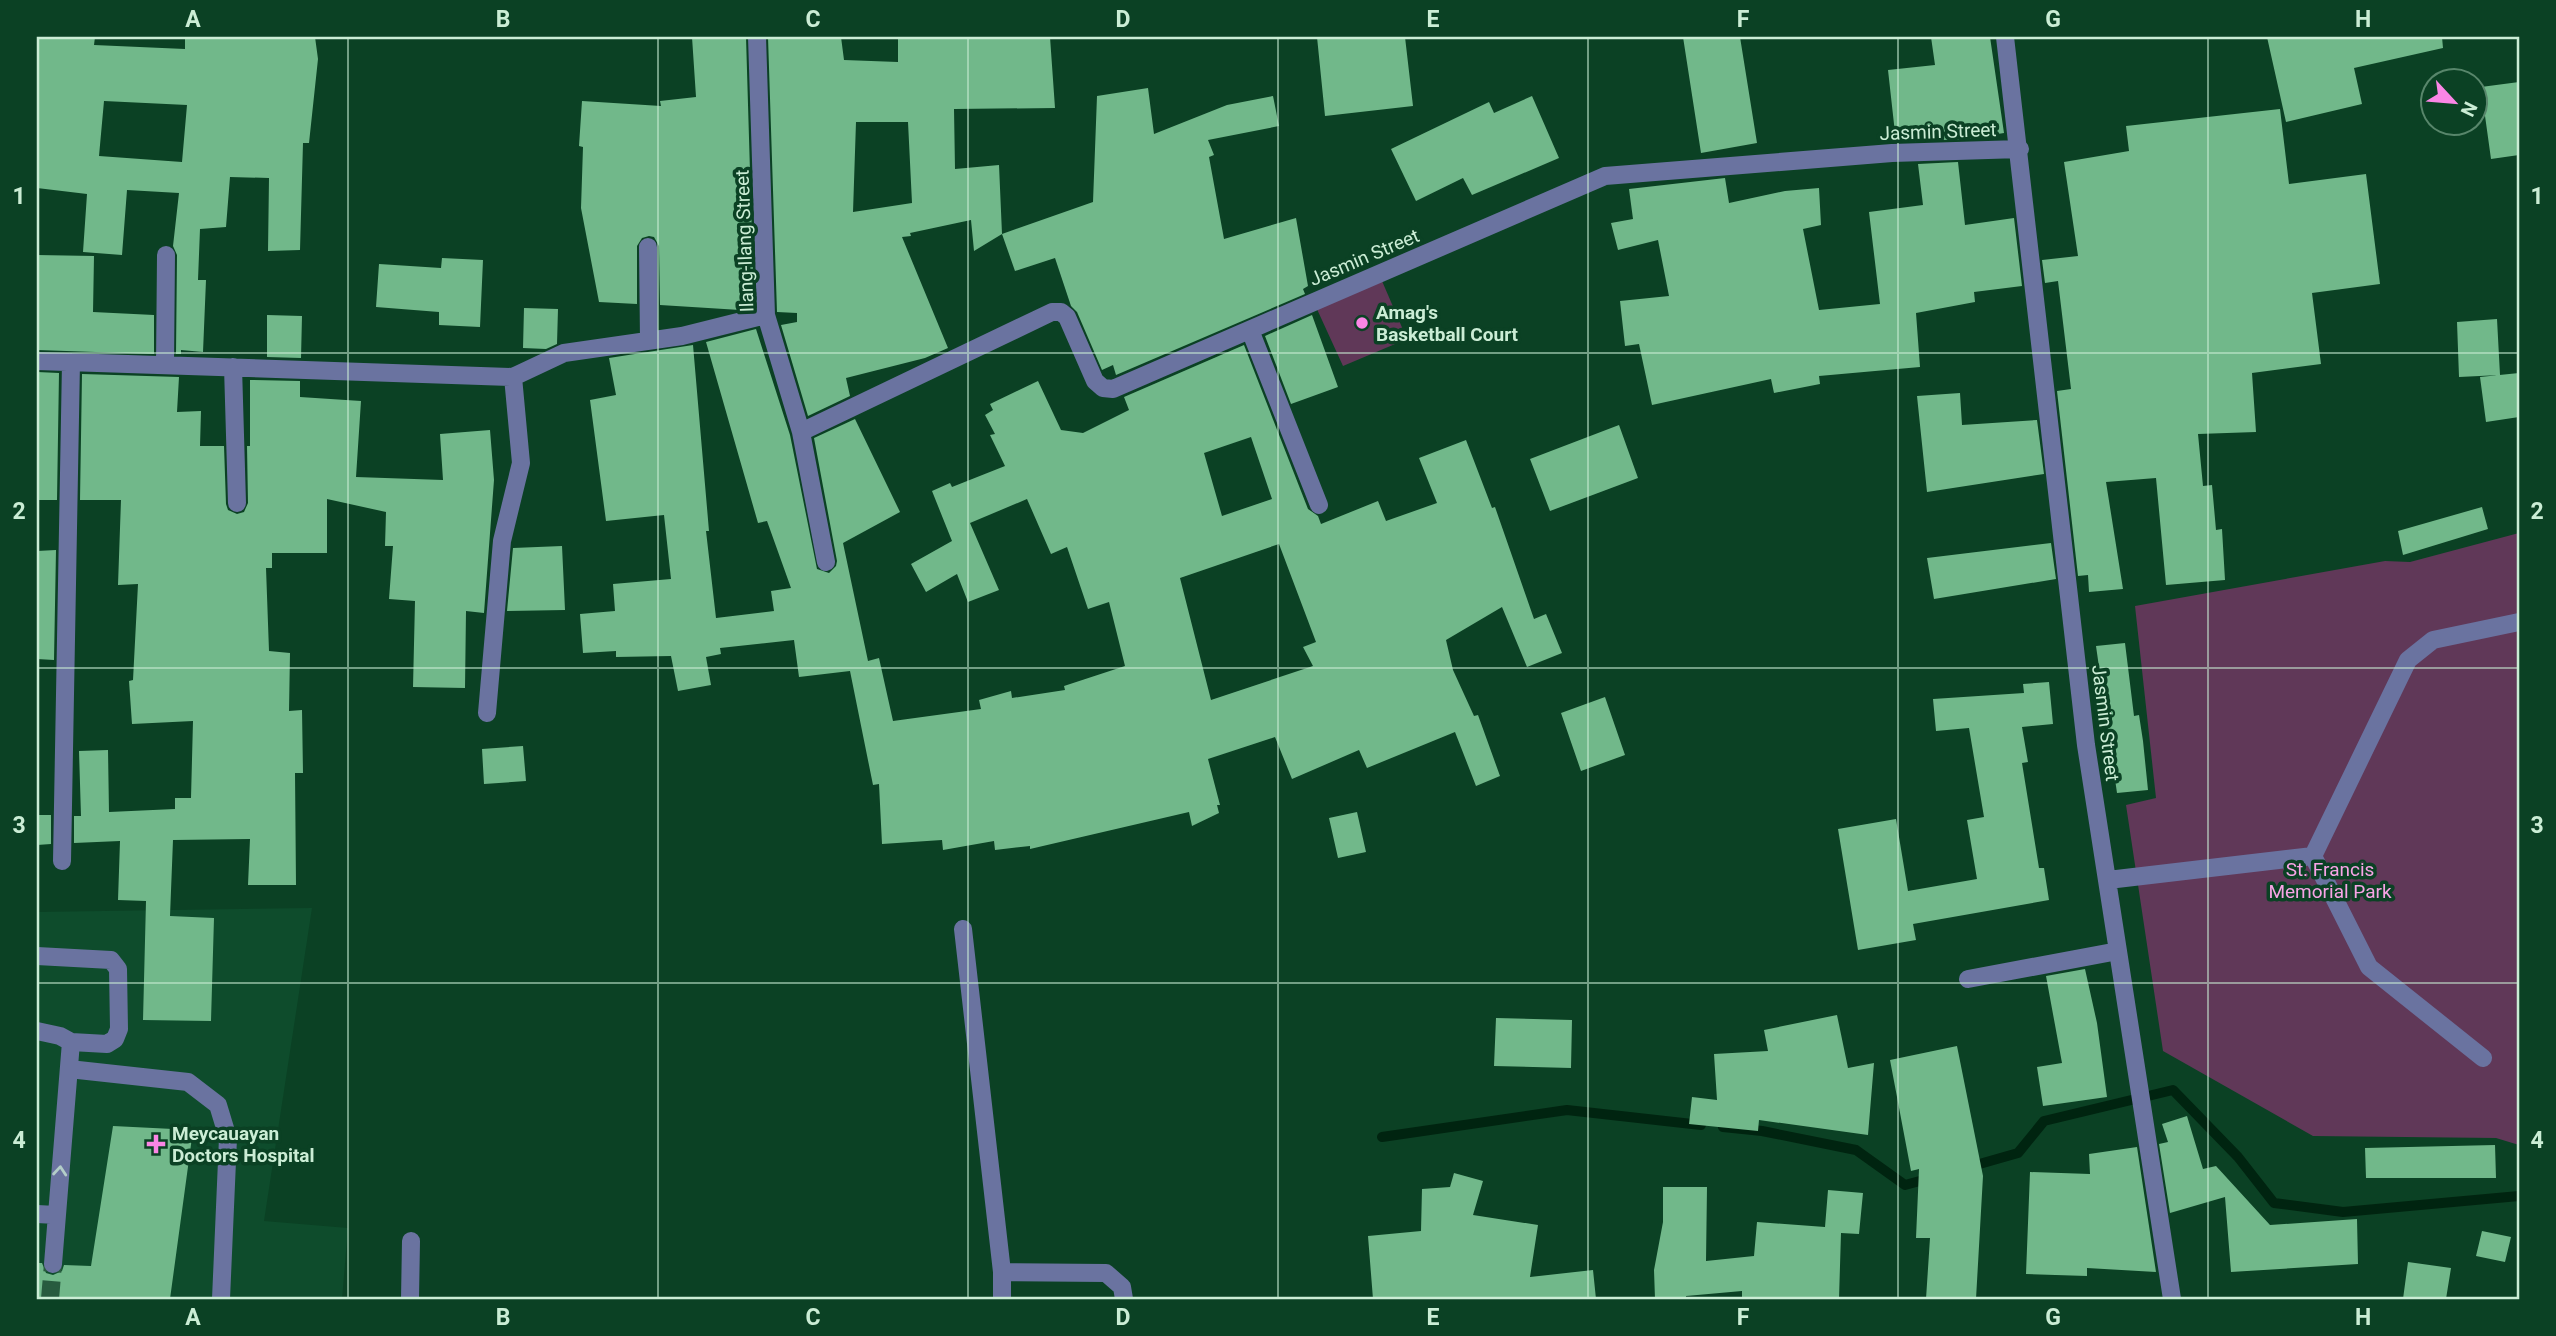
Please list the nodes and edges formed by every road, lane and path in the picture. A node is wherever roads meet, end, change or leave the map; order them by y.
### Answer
1 (757, 37) edge
2 (2005, 37) edge
3 (2020, 149) junction
4 (648, 247) dead end
5 (166, 255) dead end
6 (766, 315) junction
7 (1250, 330) junction
8 (649, 341) junction
9 (37, 361) edge
10 (71, 362) junction
11 (165, 365) junction
12 (233, 367) junction
13 (513, 377) junction
14 (801, 432) junction
15 (237, 503) dead end
16 (1319, 505) dead end
17 (826, 562) dead end
18 (2519, 622) edge
19 (487, 713) dead end
20 (2313, 856) junction
21 (62, 861) dead end
22 (2108, 880) junction
23 (963, 929) dead end
24 (2118, 951) junction
25 (37, 957) edge
26 (1968, 979) dead end
27 (37, 1031) edge
28 (71, 1042) junction
29 (2483, 1058) dead end
30 (69, 1069) junction
31 (37, 1214) edge
32 (56, 1214) junction
33 (411, 1241) dead end
34 (52, 1264) tunnel mouth
35 (1002, 1272) junction
36 (221, 1299) edge
37 (410, 1299) edge
38 (1002, 1299) edge
39 (1124, 1299) edge
40 (2172, 1299) edge

1 - 6 street, Ilang-Ilang Street
2 - 3 street, Jasmin Street
3 - 7 street, Jasmin Street
3 - 22 street, Jasmin Street
4 - 8 street
5 - 11 street
6 - 8 street
6 - 14 street, Ilang-Ilang Street
7 - 14 street, Jasmin Street
7 - 16 street
8 - 13 street
9 - 10 street
10 - 11 street
10 - 21 street
11 - 12 street
12 - 13 street
12 - 15 street
13 - 19 street
14 - 17 street, Ilang-Ilang Street
18 - 20 street
20 - 22 street
20 - 29 street
22 - 24 street, Jasmin Street
23 - 35 street
24 - 26 street
24 - 40 street, Jasmin Street
25 - 28 street
27 - 28 street
28 - 30 street
32 -> 30 street
30 - 36 street
31 - 32 street
32 - 34 street
33 - 37 street
35 - 38 street
35 - 39 street

